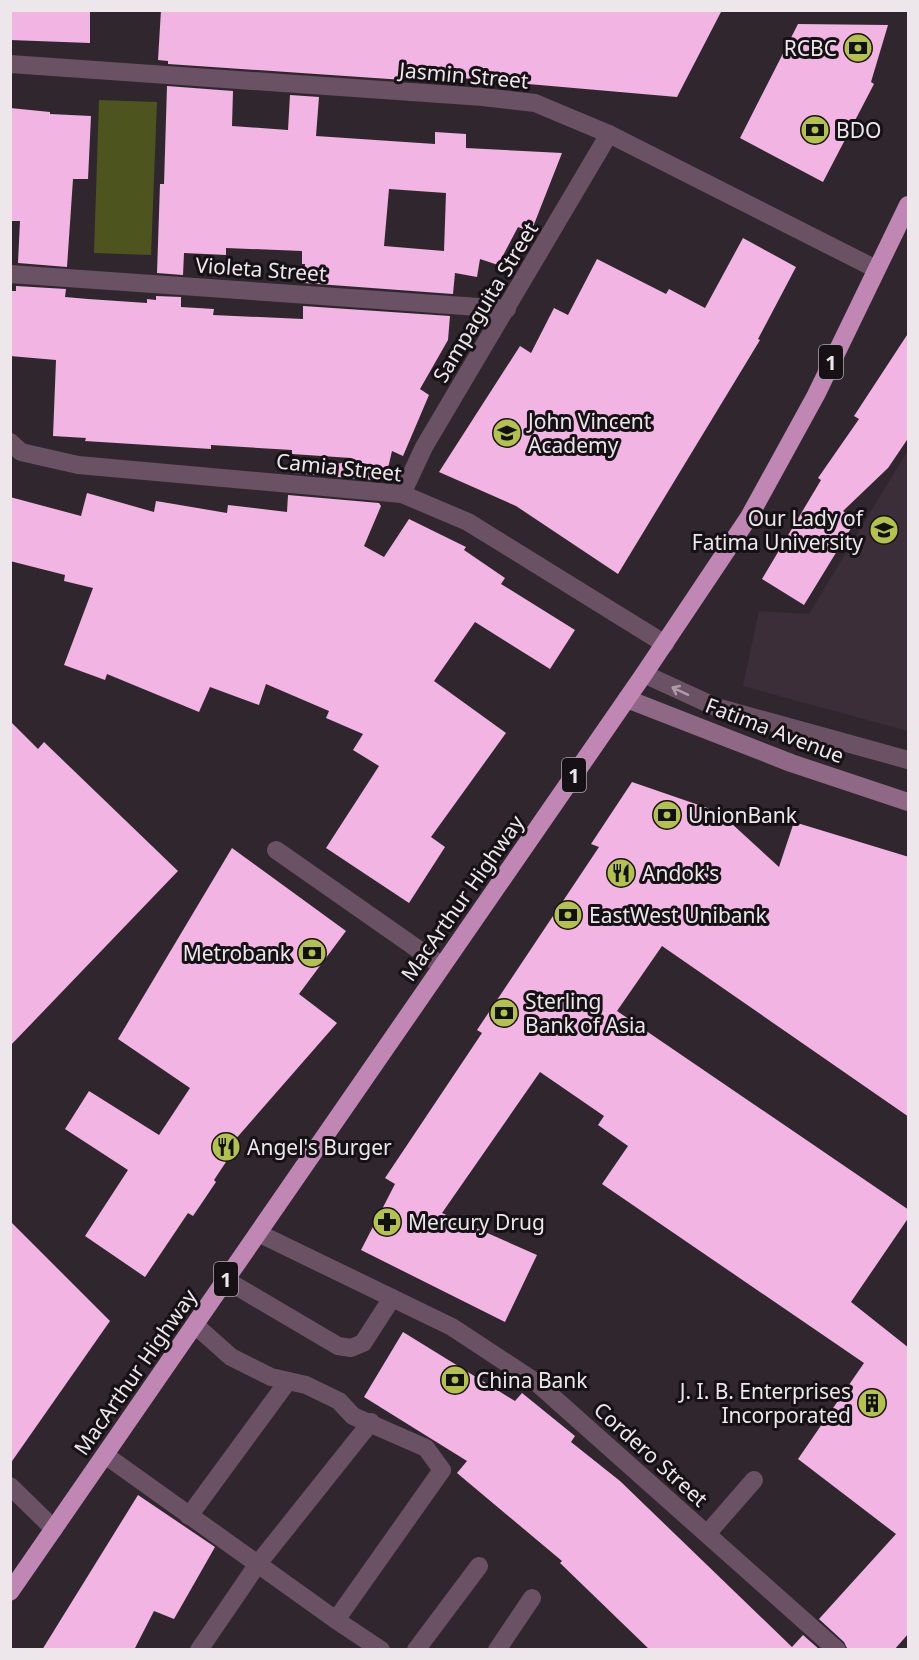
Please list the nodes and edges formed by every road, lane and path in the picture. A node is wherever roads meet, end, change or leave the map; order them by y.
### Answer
1 (10, 64) edge
2 (609, 134) junction
3 (909, 205) edge
4 (876, 269) junction
5 (10, 274) edge
6 (507, 309) junction
7 (10, 442) edge
8 (402, 494) junction
9 (664, 644) junction
10 (644, 674) junction
11 (627, 699) junction
12 (909, 760) edge
13 (909, 802) edge
14 (276, 850) dead end
15 (442, 966) junction
16 (258, 1233) junction
17 (226, 1280) junction
18 (392, 1298) junction
19 (195, 1325) junction
20 (288, 1381) junction
21 (371, 1422) junction
22 (105, 1455) junction
23 (754, 1480) dead end
24 (10, 1486) edge
25 (189, 1516) junction
26 (54, 1529) junction
27 (707, 1534) junction
28 (257, 1565) junction
29 (479, 1566) dead end
30 (10, 1592) edge
31 (532, 1598) dead end
32 (336, 1620) junction
33 (199, 1650) edge
34 (381, 1650) edge
35 (416, 1650) edge
36 (497, 1650) edge
37 (837, 1650) edge

1 - 2 street, Jasmin Street
2 - 4 street, Jasmin Street
2 - 6 street, Sampaguita Street
3 - 4 highway, MacArthur Highway / 1
4 - 9 highway, MacArthur Highway / 1
5 - 6 street, Violeta Street
6 - 8 street, Sampaguita Street
7 - 8 street, Camia Street
8 - 9 street, Camia Street
9 - 10 highway, MacArthur Highway / 1
10 - 11 highway, MacArthur Highway / 1
12 -> 10 street
11 - 13 street, Fatima Avenue
11 - 15 highway, MacArthur Highway / 1
14 - 15 street
15 - 16 highway, MacArthur Highway / 1
16 - 17 highway, MacArthur Highway / 1
16 - 18 street, Cordero Street
17 - 18 street
17 - 19 highway, MacArthur Highway / 1
18 - 27 street, Cordero Street
19 - 20 street
19 - 22 highway, MacArthur Highway / 1
20 - 21 street
20 - 25 street
21 - 28 street
21 - 32 street
22 - 25 street
22 - 26 highway, MacArthur Highway / 1
23 - 27 street
24 - 26 street
25 - 28 street
26 - 30 highway, MacArthur Highway / 1
27 - 37 street, Cordero Street
28 - 32 street
28 - 33 street
29 - 35 street
31 - 36 street
32 - 34 street

